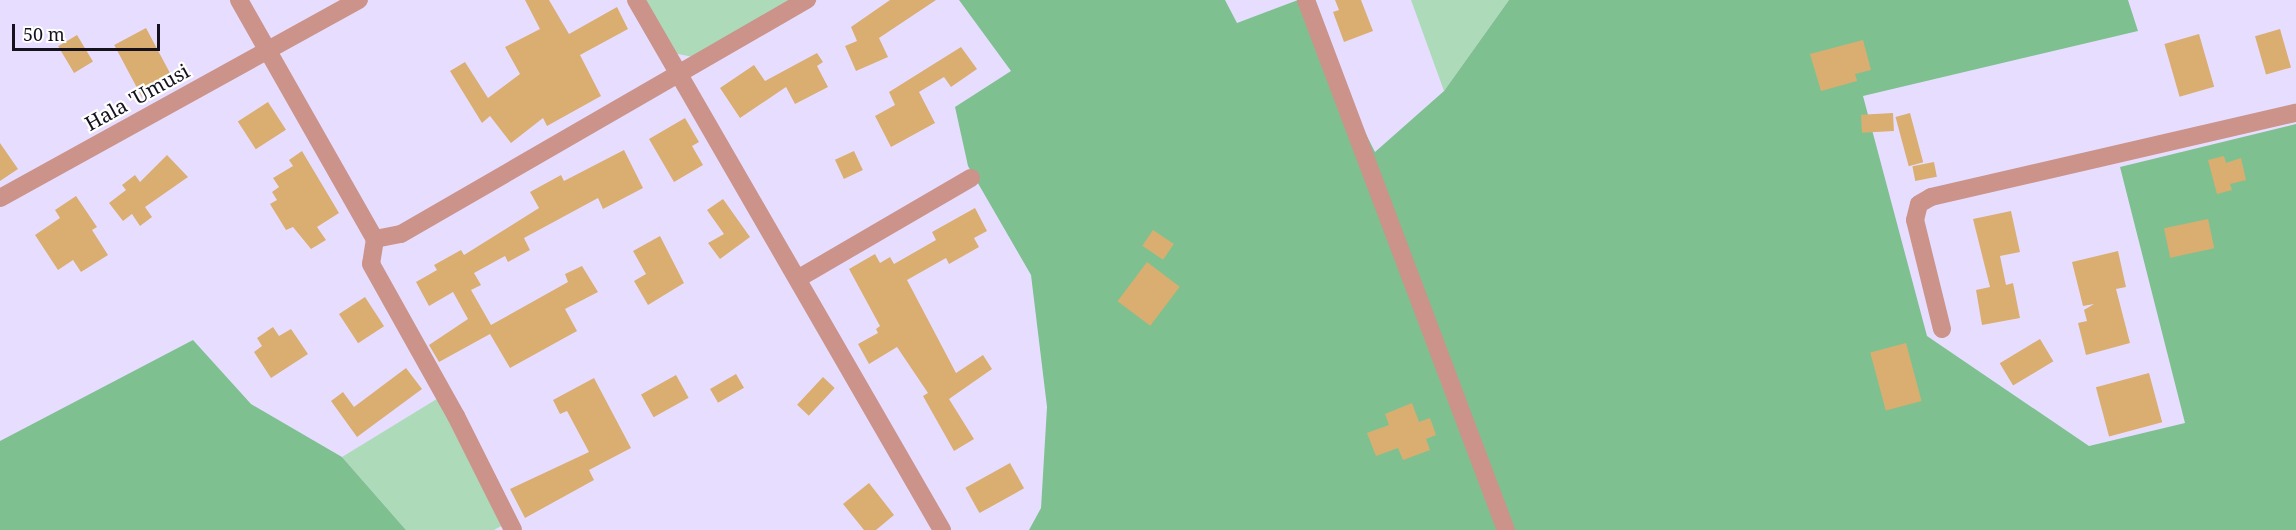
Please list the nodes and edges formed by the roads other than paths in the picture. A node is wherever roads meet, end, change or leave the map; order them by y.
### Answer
1 (239, 0) edge
2 (359, 0) edge
3 (636, 0) edge
4 (807, 0) edge
5 (1306, 0) edge
6 (270, 49) junction
7 (676, 74) junction
8 (2296, 113) edge
9 (970, 178) dead end
10 (0, 198) edge
11 (375, 238) junction
12 (799, 278) junction
13 (1942, 329) dead end
14 (513, 530) edge
15 (942, 530) edge
16 (1506, 530) edge

1 - 6 street
2 - 6 street, Hala 'Umusi
3 - 7 street
4 - 7 street
5 - 16 street
6 - 10 street, Hala 'Umusi
6 - 11 street
7 - 11 street
7 - 12 street
8 - 13 street
9 - 12 street
11 - 14 street
12 - 15 street

